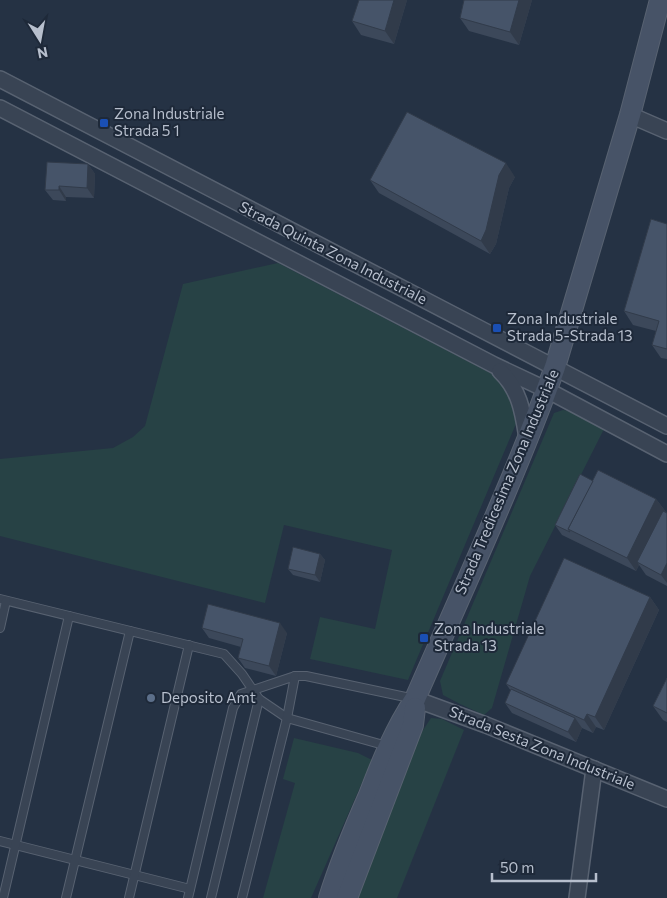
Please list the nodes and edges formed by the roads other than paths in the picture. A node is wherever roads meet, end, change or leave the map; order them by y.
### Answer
1 (660, 0) edge
2 (0, 80) edge
3 (0, 108) edge
4 (630, 115) junction
5 (667, 131) edge
6 (494, 364) junction
7 (555, 367) junction
8 (547, 390) junction
9 (667, 426) edge
10 (527, 440) junction
11 (667, 454) edge
12 (3, 600) edge
13 (69, 616) junction
14 (0, 628) edge
15 (130, 631) junction
16 (189, 645) junction
17 (295, 676) junction
18 (252, 689) junction
19 (259, 699) junction
20 (416, 699) junction
21 (287, 718) junction
22 (388, 747) junction
23 (594, 768) junction
24 (667, 799) edge
25 (0, 841) edge
26 (16, 845) junction
27 (75, 860) junction
28 (134, 875) junction
29 (190, 889) junction
30 (3, 898) edge
31 (66, 898) edge
32 (129, 898) edge
33 (188, 898) edge
34 (211, 898) edge
35 (242, 898) edge
36 (329, 898) edge
37 (347, 898) edge
38 (577, 898) edge

1 - 4 main road, Strada Tredicesima Zona Industriale
2 - 7 street, Strada Quinta Zona Industriale
3 - 6 street, Strada Quinta Zona Industriale
4 - 5 street
4 - 7 main road, Strada Tredicesima Zona Industriale
6 - 8 street, Strada Quinta Zona Industriale
6 - 10 street
7 - 8 main road, Strada Tredicesima Zona Industriale
7 - 9 street, Strada Quinta Zona Industriale
8 - 10 main road, Strada Tredicesima Zona Industriale
8 - 11 street, Strada Quinta Zona Industriale
10 - 20 main road, Strada Tredicesima Zona Industriale
12 - 13 lane
12 - 14 lane
13 - 15 lane
13 - 26 lane
15 - 16 lane
15 - 27 lane
16 - 18 lane
16 - 28 lane
17 - 18 lane
17 - 20 lane
17 - 21 lane
18 - 19 lane
18 - 29 lane
19 - 21 lane
19 - 34 lane
20 - 22 main road
20 - 23 street, Strada Sesta Zona Industriale
20 - 37 main road
21 - 22 lane
21 - 35 lane
22 - 36 main road
23 - 24 street, Strada Sesta Zona Industriale
23 - 38 street
25 - 26 lane
26 - 27 lane
26 - 30 lane
27 - 28 lane
27 - 31 lane
28 - 29 lane
28 - 32 lane
29 - 33 lane

